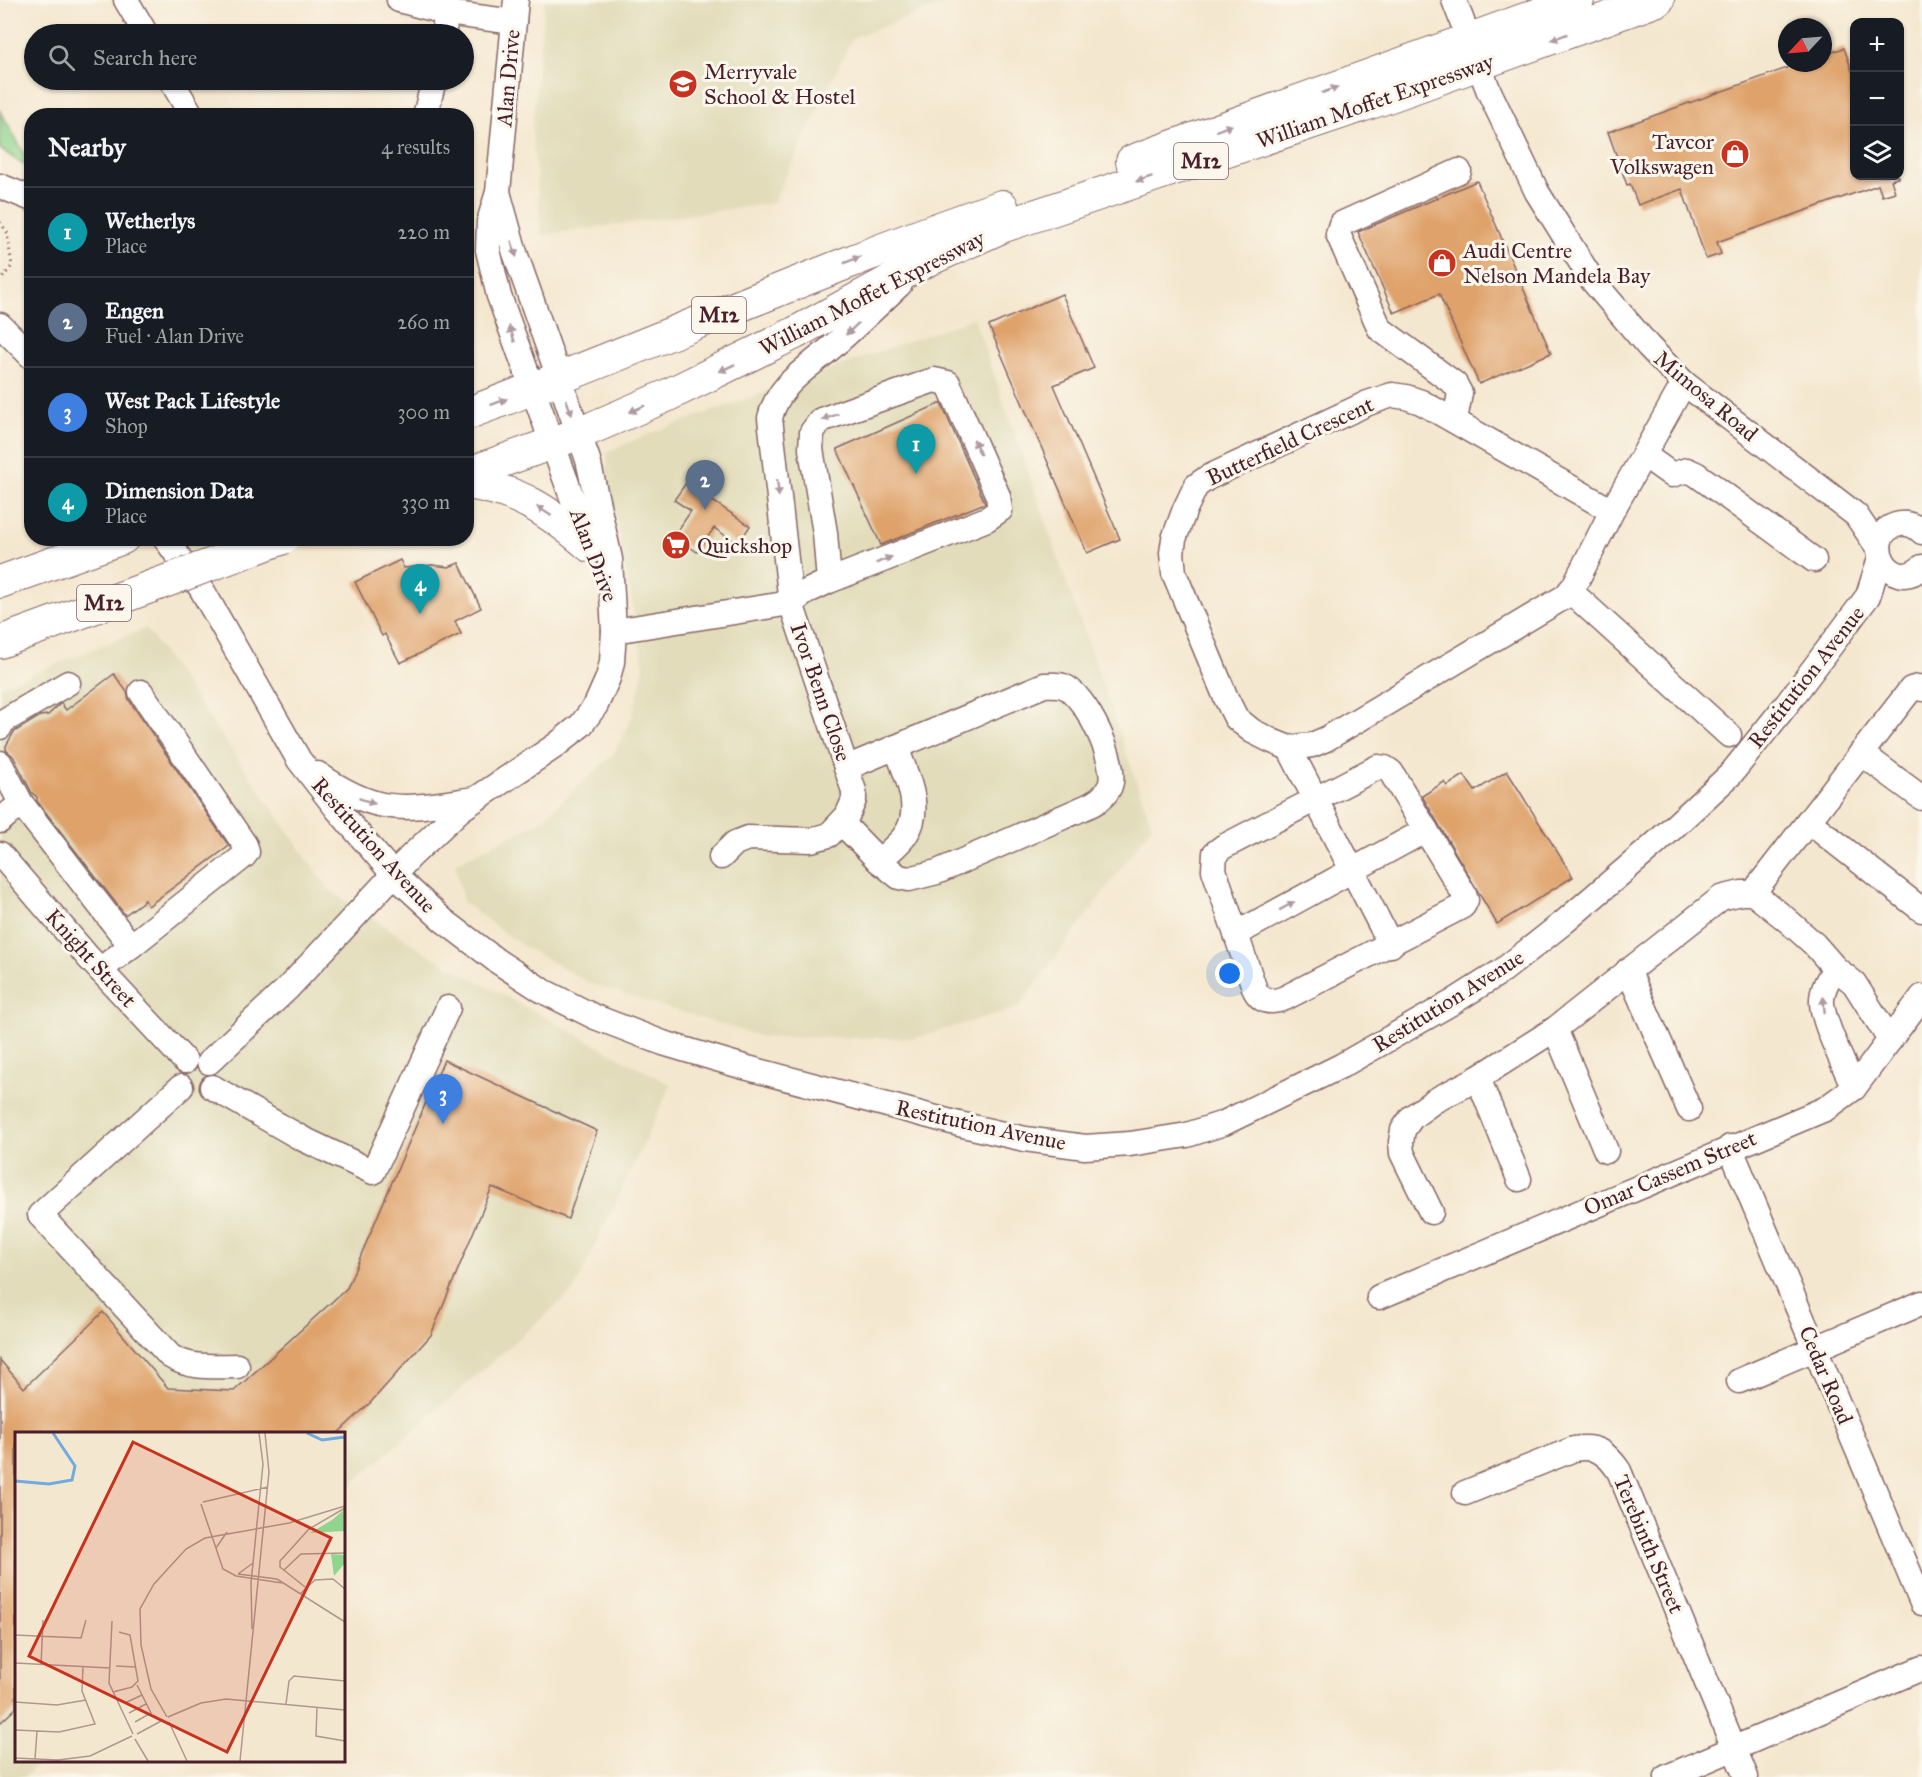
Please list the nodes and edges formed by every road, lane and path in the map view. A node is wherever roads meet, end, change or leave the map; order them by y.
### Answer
1 (126, 0) edge
2 (399, 0) edge
3 (1454, 0) edge
4 (1578, 0) edge
5 (1658, 0) edge
6 (515, 11) edge
7 (140, 24) edge
8 (445, 24) edge
9 (1473, 53) junction
10 (177, 90) edge
11 (432, 90) edge
12 (187, 108) edge
13 (427, 108) edge
14 (1459, 171) dead end
15 (0, 186) edge
16 (24, 196) edge
17 (0, 222) edge
18 (926, 261) junction
19 (0, 281) edge
20 (0, 325) edge
21 (24, 349) edge
22 (1684, 383) junction
23 (545, 384) junction
24 (474, 411) edge
25 (1455, 420) junction
26 (565, 439) junction
27 (1644, 455) junction
28 (474, 471) edge
29 (474, 484) edge
30 (1612, 511) junction
31 (1856, 515) junction
32 (1912, 524) edge
33 (100, 546) edge
34 (171, 546) edge
35 (261, 546) edge
36 (590, 546) junction
37 (1880, 554) junction
38 (1814, 560) dead end
39 (1915, 573) edge
40 (829, 581) junction
41 (0, 582) edge
42 (1570, 591) junction
43 (1868, 596) junction
44 (791, 603) junction
45 (614, 621) junction
46 (6, 641) edge
47 (68, 683) dead end
48 (1922, 689) edge
49 (141, 693) dead end
50 (0, 727) edge
51 (1729, 735) dead end
52 (896, 747) junction
53 (1289, 748) junction
54 (1861, 753) junction
55 (298, 760) junction
56 (0, 763) edge
57 (846, 768) junction
58 (477, 798) junction
59 (1922, 798) edge
60 (1316, 800) junction
61 (21, 802) junction
62 (0, 821) edge
63 (1808, 821) junction
64 (842, 822) junction
65 (1426, 830) junction
66 (0, 854) edge
67 (721, 857) dead end
68 (879, 861) junction
69 (1354, 869) junction
70 (394, 874) junction
71 (1753, 893) junction
72 (1922, 910) edge
73 (1236, 934) junction
74 (1391, 945) junction
75 (131, 946) junction
76 (1835, 968) junction
77 (100, 970) junction
78 (1628, 970) junction
79 (1922, 997) edge
80 (448, 1008) dead end
81 (1555, 1029) junction
82 (1890, 1040) junction
83 (185, 1060) junction
84 (209, 1062) junction
85 (1478, 1078) junction
86 (212, 1087) junction
87 (181, 1088) junction
88 (1854, 1088) junction
89 (1689, 1109) dead end
90 (1730, 1148) junction
91 (1606, 1151) dead end
92 (1519, 1179) dead end
93 (1431, 1212) dead end
94 (1379, 1297) dead end
95 (1922, 1303) edge
96 (1815, 1349) junction
97 (237, 1366) dead end
98 (1739, 1381) dead end
99 (1465, 1493) dead end
100 (1922, 1603) edge
101 (1922, 1668) edge
102 (1734, 1749) junction
103 (1667, 1777) edge
104 (1746, 1777) edge

1 - 7 street
2 - 8 street
3 - 9 street, Mimosa Road
4 - 9 main road, William Moffet Expressway / M12
5 -> 9 main road, William Moffet Expressway / M12
6 - 8 street
6 - 23 street, Alan Drive
9 -> 18 main road, William Moffet Expressway / M12
9 - 22 street, Mimosa Road
23 -> 9 main road, William Moffet Expressway / M12
10 - 12 street
11 - 13 street
14 - 25 street
15 - 16 street
17 - 19 path
18 -> 26 main road, William Moffet Expressway / M12
18 -> 44 street
20 - 21 street
22 - 27 street
22 - 31 street, Mimosa Road
24 -> 23 main road, William Moffet Expressway / M12
23 - 26 street, Alan Drive
25 - 30 street, Butterfield Crescent
25 - 53 street, Butterfield Crescent
26 - 28 main road, William Moffet Expressway / M12
26 - 36 street, Alan Drive
26 - 45 street, Alan Drive
27 - 30 street
27 - 38 street
36 -> 29 main road
30 - 42 street
31 - 32 street, Mimosa Road
31 - 37 street, Mimosa Road
32 - 37 street, Restitution Avenue
33 - 41 main road, M12
34 - 55 street, Restitution Avenue
35 - 46 main road, M12, bridge
36 - 45 street, Alan Drive
37 - 39 street, Mimosa Road
37 - 43 street, Restitution Avenue
39 - 43 street, Restitution Avenue
40 -> 40 street
40 - 44 street
42 - 51 street
42 - 53 street
43 - 70 street, Restitution Avenue
44 - 45 street, Ivor Benn Close
44 - 57 street, Ivor Benn Close
45 - 58 street
47 - 50 street
48 - 54 street
49 - 75 street
52 - 57 street
52 - 68 street
52 - 68 street
53 - 60 street
54 - 59 street
54 - 63 street
55 -> 58 street
55 - 70 street, Restitution Avenue
56 - 61 street
57 - 64 street, Ivor Benn Close
58 - 70 street
60 - 65 street
60 - 69 street
60 - 73 street
61 - 62 street
61 - 75 street
63 - 71 street
63 - 72 street
64 - 67 street
64 - 68 street
65 - 69 street
65 - 74 street
66 - 77 street, Knight Street
73 -> 69 street
69 - 74 street
70 - 84 street
71 - 76 street
71 - 78 street
73 - 74 street
75 - 77 street
76 - 82 street
88 -> 76 street
77 - 83 street, Knight Street
78 - 81 street
78 - 89 street
79 - 82 street, Omar Cassem Street
80 - 86 street
81 - 85 street
81 - 91 street
82 - 88 street, Omar Cassem Street
83 - 84 street
83 - 87 street
84 - 86 street
85 - 92 street
85 - 93 street
86 - 87 street
87 - 97 street
88 - 90 street, Omar Cassem Street
90 - 94 street, Omar Cassem Street
90 - 96 street, Cedar Road
95 - 96 street
96 - 98 street
96 - 100 street, Cedar Road
99 - 102 street, Terebinth Street
101 - 102 street
102 - 103 street
102 - 104 street, Terebinth Street

